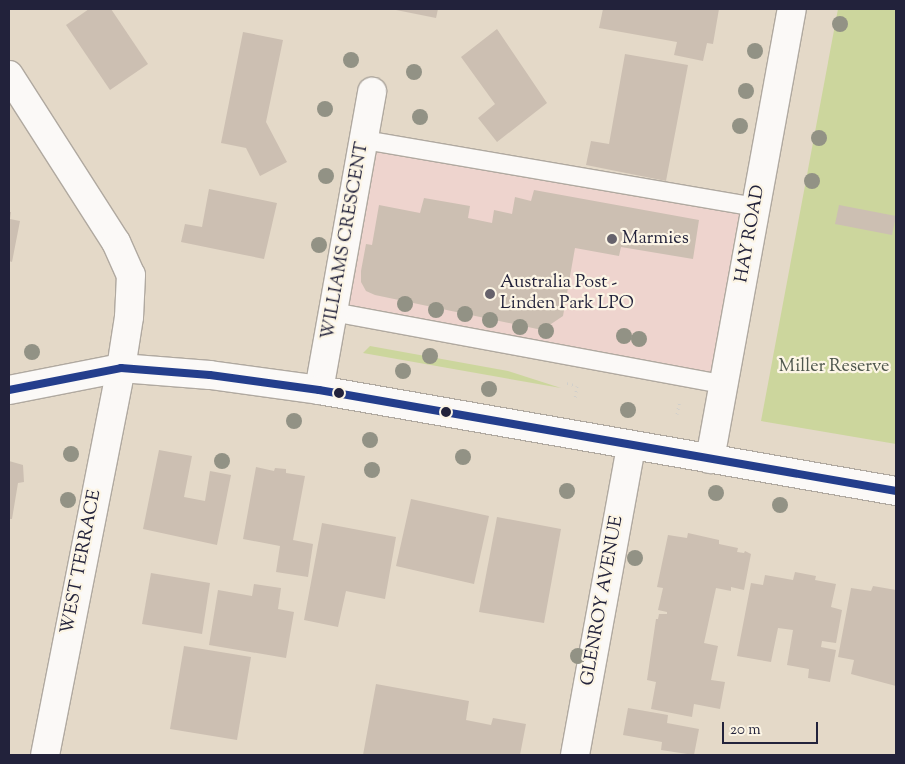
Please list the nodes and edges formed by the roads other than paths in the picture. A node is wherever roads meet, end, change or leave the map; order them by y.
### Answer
1 (792, 9) edge
2 (9, 76) edge
3 (372, 92) dead end
4 (364, 140) junction
5 (756, 207) junction
6 (333, 312) junction
7 (120, 368) junction
8 (723, 384) junction
9 (9, 390) edge
10 (319, 390) junction
11 (631, 446) junction
12 (710, 459) junction
13 (896, 491) edge
14 (45, 755) edge
15 (575, 755) edge

1 - 5 street, HAY ROAD
2 - 7 street, WEST TERRACE
3 - 4 street, WILLIAMS CRESCENT
4 - 5 lane
4 - 6 street, WILLIAMS CRESCENT
5 - 8 street, HAY ROAD
6 - 8 lane
6 - 10 street, WILLIAMS CRESCENT
7 - 9 street
7 - 10 street
7 - 14 street, WEST TERRACE
8 - 12 street, HAY ROAD
10 - 11 street
11 - 12 street
11 - 15 street, GLENROY AVENUE
12 - 13 street

